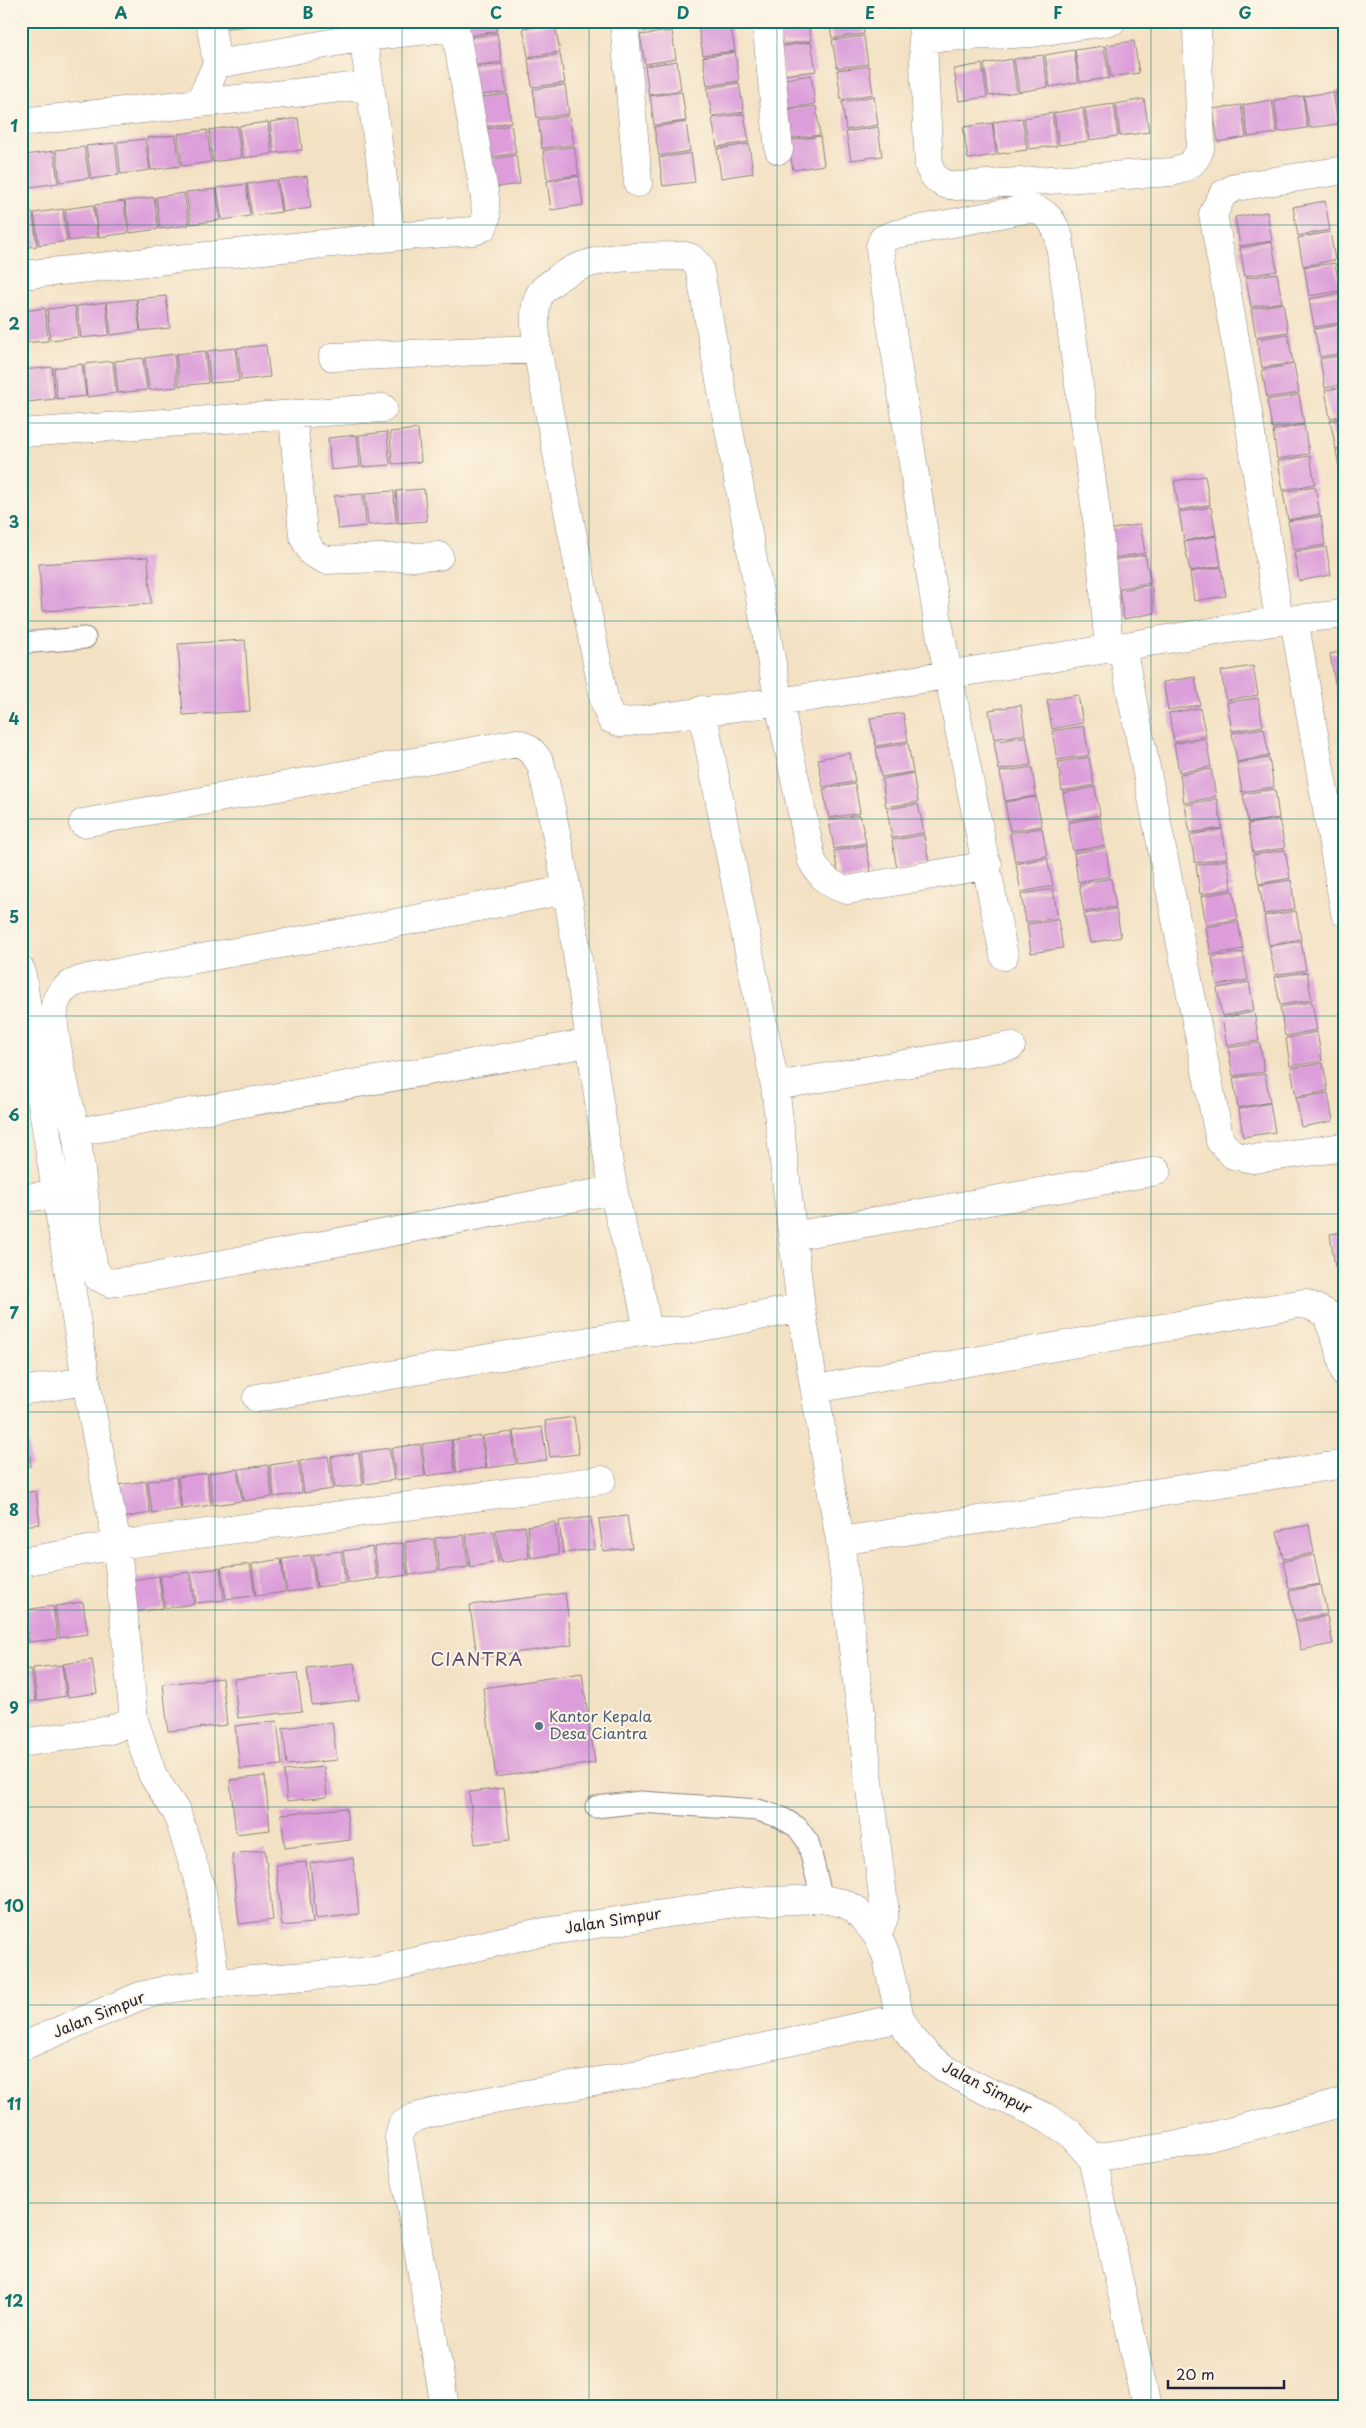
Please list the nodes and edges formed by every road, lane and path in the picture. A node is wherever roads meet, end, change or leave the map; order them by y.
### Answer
1 (210, 21) edge
2 (624, 21) edge
3 (766, 21) edge
4 (1112, 21) edge
5 (1194, 21) edge
6 (455, 24) edge
7 (1031, 27) edge
8 (363, 29) edge
9 (923, 30) edge
10 (216, 64) junction
11 (370, 85) junction
12 (200, 102) junction
13 (21, 122) edge
14 (779, 150) dead end
15 (1345, 170) edge
16 (638, 183) dead end
17 (391, 237) junction
18 (21, 275) edge
19 (537, 349) junction
20 (333, 357) dead end
21 (383, 408) dead end
22 (293, 416) junction
23 (21, 433) edge
24 (439, 556) dead end
25 (1345, 614) edge
26 (1286, 620) junction
27 (85, 638) dead end
28 (21, 643) edge
29 (1115, 648) junction
30 (949, 675) junction
31 (779, 702) junction
32 (702, 710) junction
33 (83, 822) dead end
34 (988, 864) junction
35 (566, 890) junction
36 (1345, 913) edge
37 (1004, 956) dead end
38 (21, 970) edge
39 (25, 1027) edge
40 (589, 1042) junction
41 (1010, 1046) dead end
42 (775, 1086) junction
43 (76, 1132) junction
44 (1345, 1147) edge
45 (1157, 1171) dead end
46 (613, 1190) junction
47 (58, 1193) junction
48 (21, 1199) edge
49 (793, 1236) junction
50 (801, 1308) junction
51 (647, 1331) junction
52 (1343, 1358) edge
53 (86, 1381) junction
54 (815, 1389) junction
55 (21, 1390) edge
56 (257, 1398) dead end
57 (1345, 1464) edge
58 (602, 1480) dead end
59 (840, 1541) junction
60 (117, 1545) junction
61 (21, 1562) edge
62 (134, 1720) junction
63 (21, 1743) edge
64 (596, 1807) dead end
65 (822, 1899) junction
66 (877, 1935) junction
67 (216, 1983) junction
68 (900, 2018) junction
69 (21, 2047) edge
70 (1345, 2102) edge
71 (1092, 2158) junction
72 (445, 2407) edge
73 (1147, 2407) edge

1 - 10 street
2 - 16 street
3 - 14 street
4 - 7 street
5 - 9 street
6 - 8 street
6 - 17 street
7 - 9 street
8 - 10 street
8 - 11 street
10 - 12 street
11 - 12 street
11 - 17 street
12 - 13 street
15 - 26 street
17 - 18 street
19 - 20 street
19 - 31 street
19 - 32 street
21 - 22 street
22 - 23 street
22 - 24 street
25 - 26 street
26 - 29 street
26 - 36 street
27 - 28 lane
29 - 30 street
29 - 30 street
29 - 44 street
30 - 31 street
30 - 34 street
31 - 32 street
31 - 34 street
32 - 42 street
33 - 35 street
34 - 37 street
35 - 40 street
35 - 43 street
38 - 39 street
39 - 47 street
40 - 43 street
40 - 46 street
41 - 42 street
42 - 49 street
43 - 46 street
45 - 49 street
46 - 51 street
47 - 48 street
47 - 53 street
49 - 50 street
50 - 51 street
50 - 54 street
51 - 56 street
52 - 54 street
53 - 55 street
53 - 60 street
54 - 59 street
57 - 59 street
58 - 60 street
59 - 66 street
60 - 61 street
60 - 62 street
62 - 63 street
62 - 67 street
64 - 65 lane
65 - 66 street, Jalan Simpur
65 - 67 street, Jalan Simpur
66 - 68 street, Jalan Simpur
67 - 69 street, Jalan Simpur
68 - 71 street, Jalan Simpur
68 - 72 street
70 - 71 street
71 - 73 street

